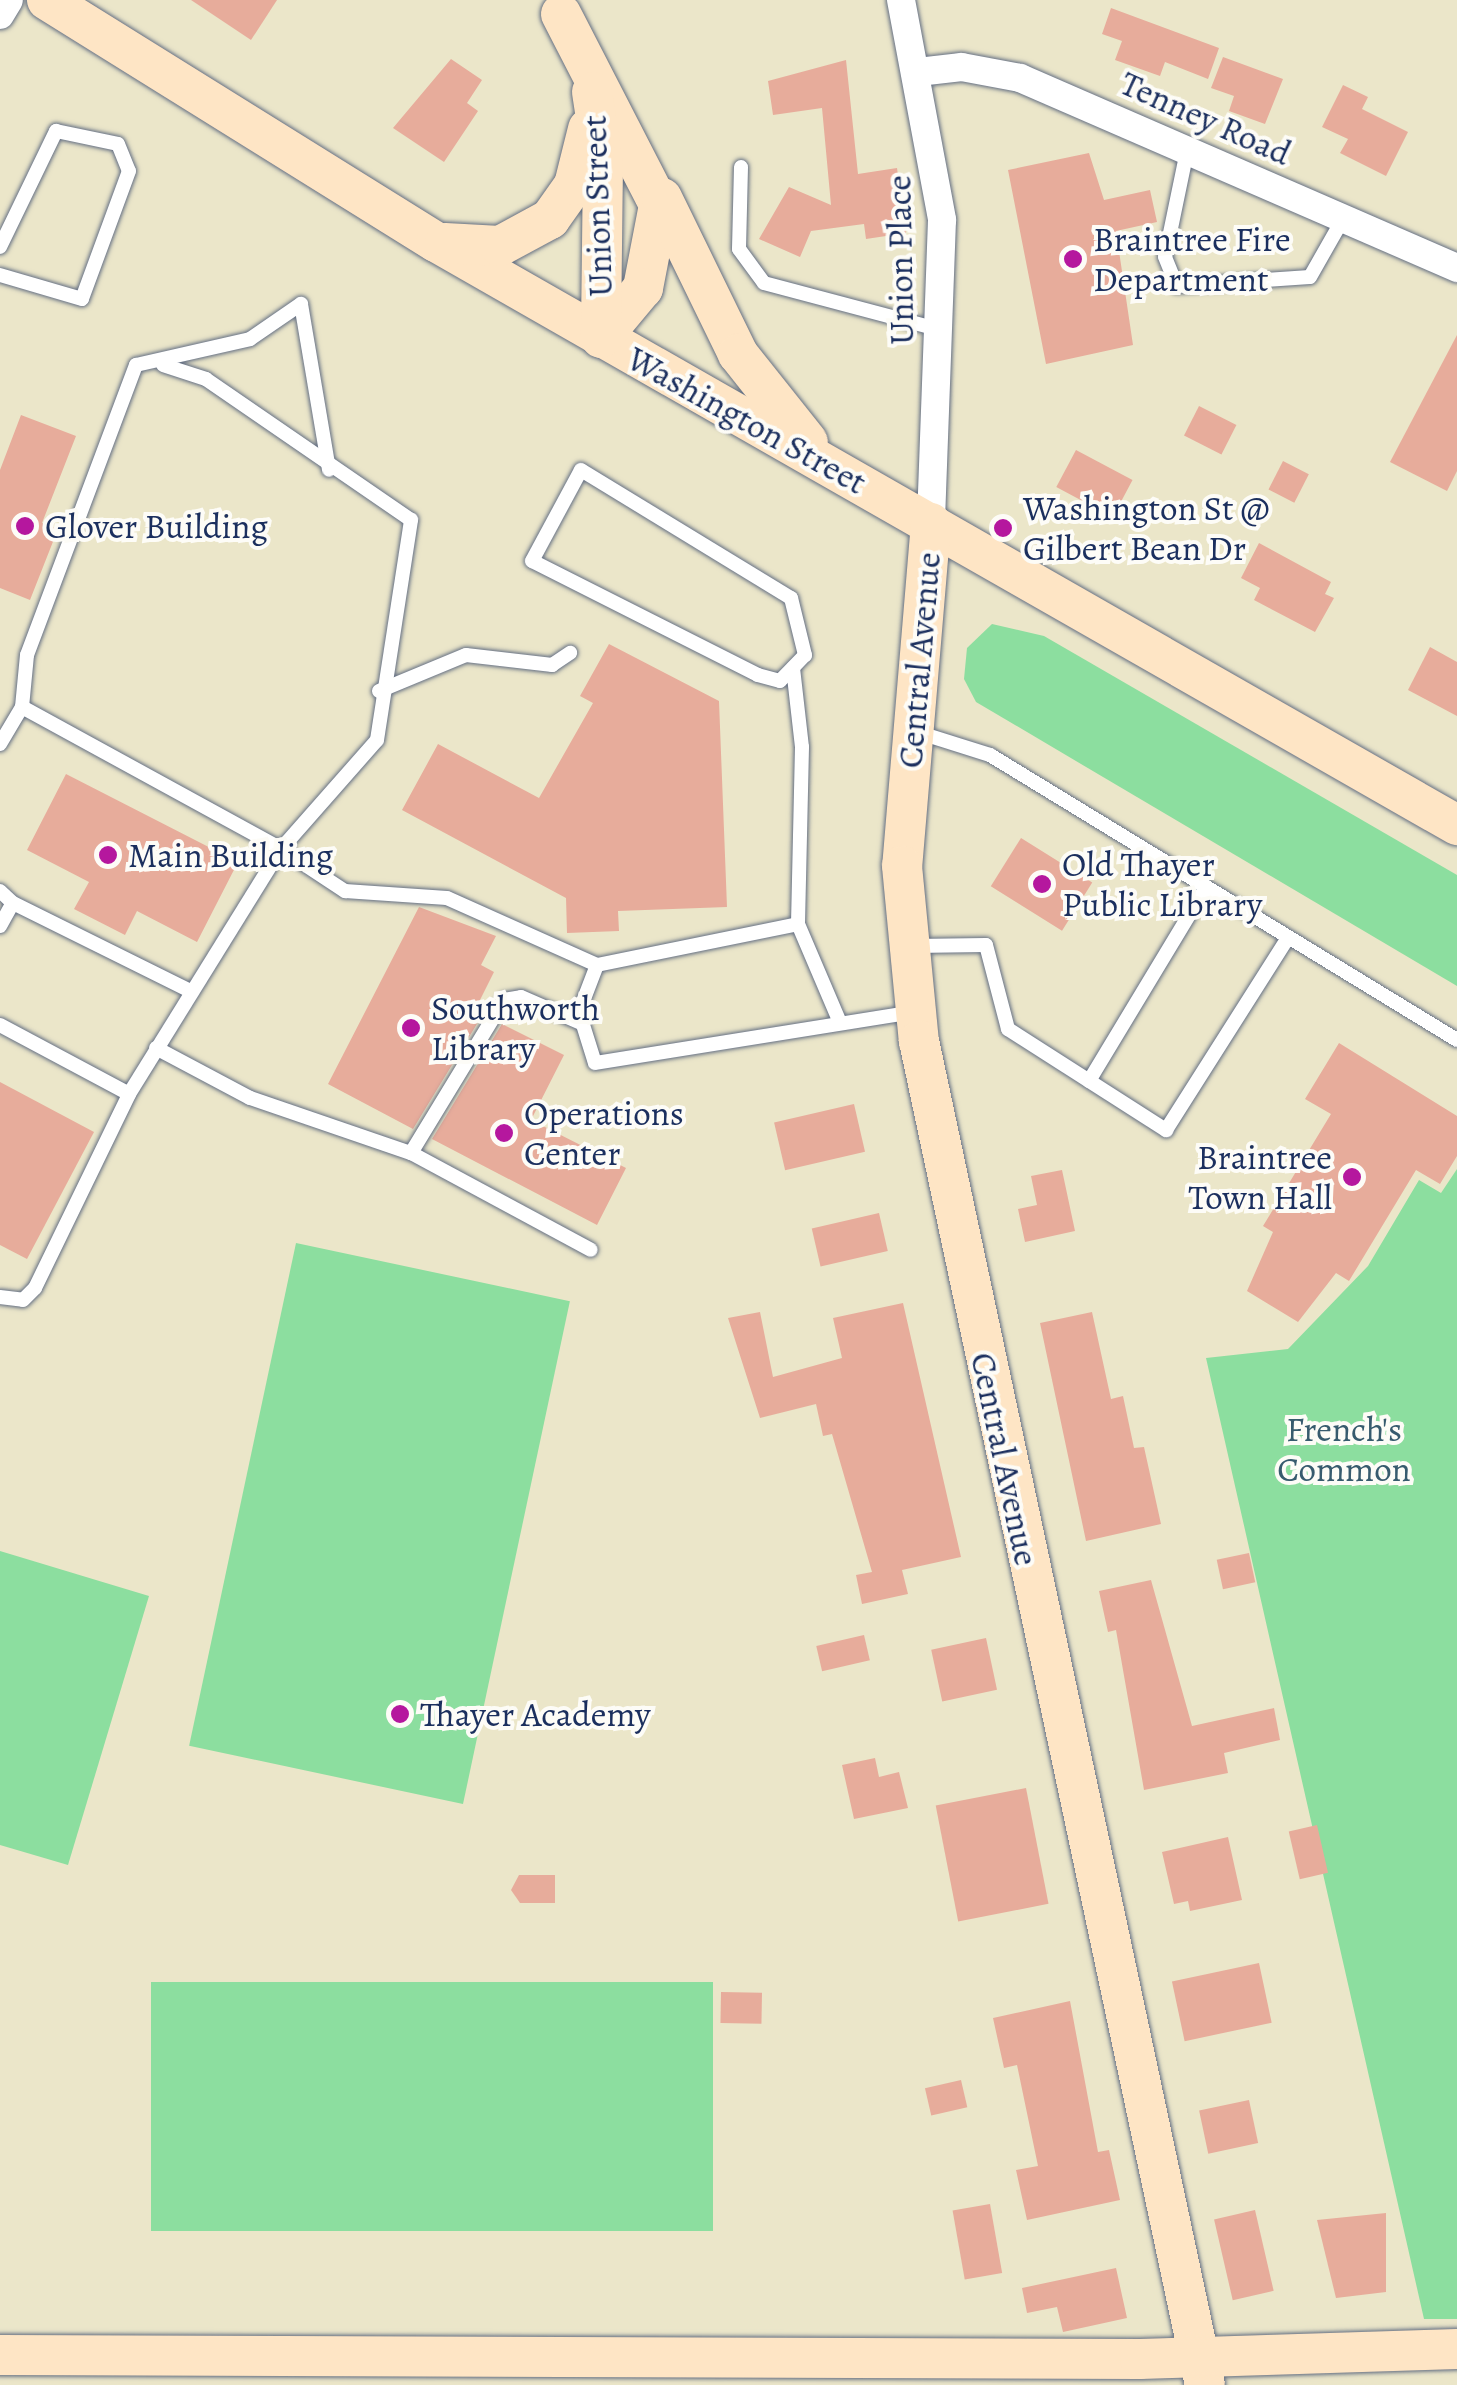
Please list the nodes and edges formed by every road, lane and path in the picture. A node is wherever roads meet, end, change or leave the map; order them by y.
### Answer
1 (9, 0) edge
2 (46, 0) edge
3 (901, 0) edge
4 (558, 7) edge
5 (0, 15) edge
6 (918, 72) junction
7 (1187, 151) junction
8 (741, 167) dead end
9 (655, 184) junction
10 (1344, 219) junction
11 (436, 242) junction
12 (0, 248) edge
13 (1457, 268) edge
14 (0, 275) edge
15 (941, 330) junction
16 (601, 338) junction
17 (162, 365) junction
18 (831, 468) junction
19 (329, 470) junction
20 (931, 523) junction
21 (570, 653) dead end
22 (793, 668) junction
23 (379, 691) junction
24 (22, 706) junction
25 (912, 732) junction
26 (0, 744) edge
27 (1457, 826) edge
28 (281, 850) junction
29 (1206, 887) junction
30 (0, 892) edge
31 (12, 903) junction
32 (798, 924) junction
33 (0, 926) edge
34 (1288, 938) junction
35 (907, 947) junction
36 (597, 965) junction
37 (190, 991) junction
38 (915, 1012) junction
39 (839, 1020) junction
40 (581, 1023) junction
41 (0, 1025) edge
42 (1457, 1040) edge
43 (156, 1048) junction
44 (1088, 1081) junction
45 (129, 1094) junction
46 (412, 1153) junction
47 (592, 1250) dead end
48 (0, 1297) edge
49 (1457, 2349) edge
50 (0, 2356) edge
51 (1202, 2371) edge

1 - 5 street
2 - 11 main road, Washington Street
3 - 6 street, Union Place
4 - 9 main road, Union Street
4 - 11 main road
4 - 16 main road, Union Street
6 - 7 street, Tenney Road
6 - 15 street, Union Place
7 - 10 street, Tenney Road
7 - 10 lane
8 - 15 lane
9 - 16 main road, Union Street
9 - 18 main road
10 - 13 street, Tenney Road
11 - 16 main road, Washington Street
12 - 14 lane
15 - 20 street, Union Place
16 - 18 main road, Washington Street
17 - 19 lane
17 - 19 lane
17 - 24 lane
18 - 20 main road, Washington Street
19 - 23 lane
20 - 25 main road, Central Avenue
20 - 27 main road, Washington Street
21 - 23 lane
22 - 22 lane
22 - 32 lane
23 - 28 lane
24 - 26 lane
24 - 28 lane
25 - 29 lane
25 - 35 main road, Central Avenue
28 - 36 lane
28 - 37 lane
29 - 34 lane
29 - 44 lane
30 - 31 lane
31 - 33 lane
31 - 37 lane
32 - 36 lane
32 - 39 lane
34 - 42 lane
34 - 44 lane
35 - 38 main road, Central Avenue
35 - 44 lane
36 - 40 lane
37 - 43 lane
38 - 39 lane
38 - 51 main road, Central Avenue
39 - 40 lane
40 - 46 lane
41 - 45 lane
43 - 45 lane
43 - 46 lane
45 - 48 lane
46 - 47 lane
49 - 51 main road
50 - 51 main road

